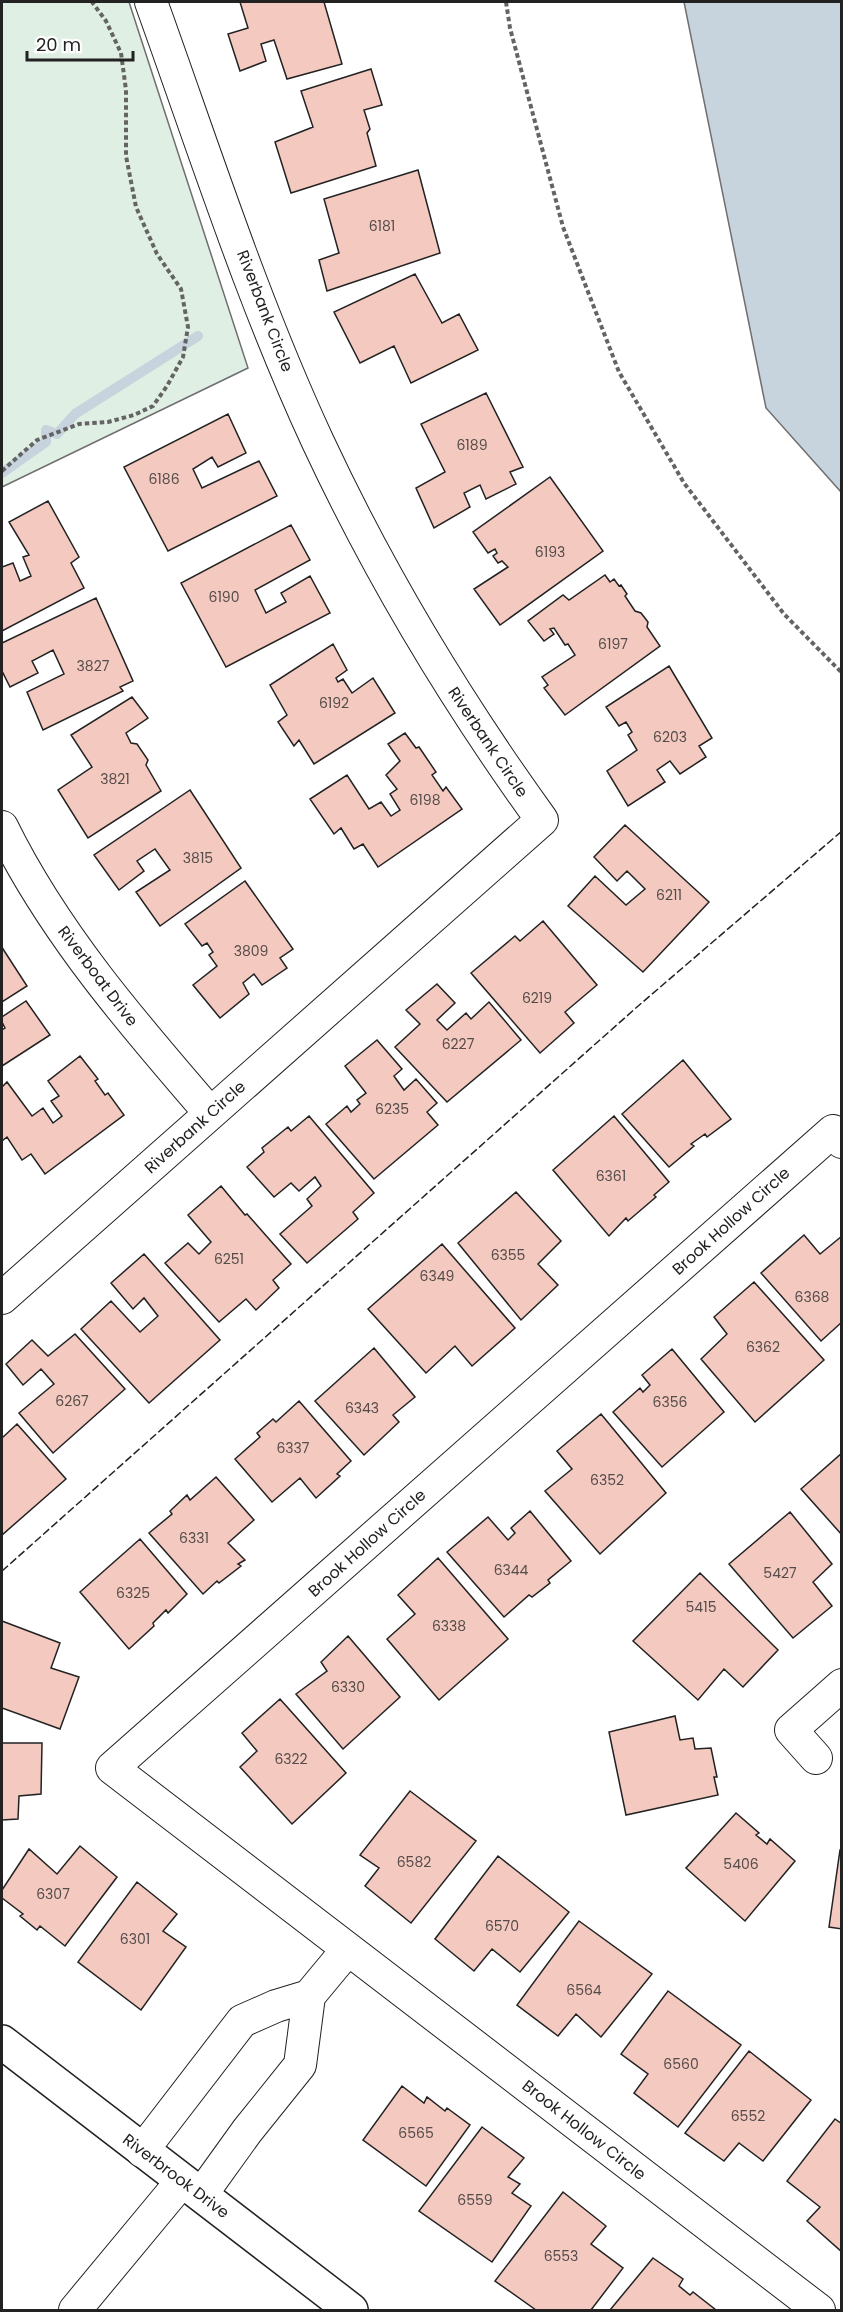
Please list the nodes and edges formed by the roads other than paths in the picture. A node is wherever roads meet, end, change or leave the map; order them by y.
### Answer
1 (151, 2) edge
2 (2, 827) edge
3 (210, 1113) junction
4 (842, 1142) edge
5 (2, 1298) edge
6 (842, 1685) edge
7 (816, 1758) dead end
8 (348, 1949) junction
9 (309, 1996) junction
10 (2, 2042) edge
11 (142, 2151) junction
12 (192, 2188) junction
13 (75, 2310) edge
14 (351, 2310) edge
15 (819, 2310) edge

1 - 3 street, Riverbank Circle
2 - 3 street, Riverboat Drive
3 - 5 street, Riverbank Circle
4 - 8 street, Brook Hollow Circle
6 - 7 street
8 - 9 street
8 - 15 street, Brook Hollow Circle
9 - 11 street
9 - 12 street
10 - 11 street, Riverbrook Drive
11 - 12 street, Riverbrook Drive
12 - 13 street
12 - 14 street, Riverbrook Drive

